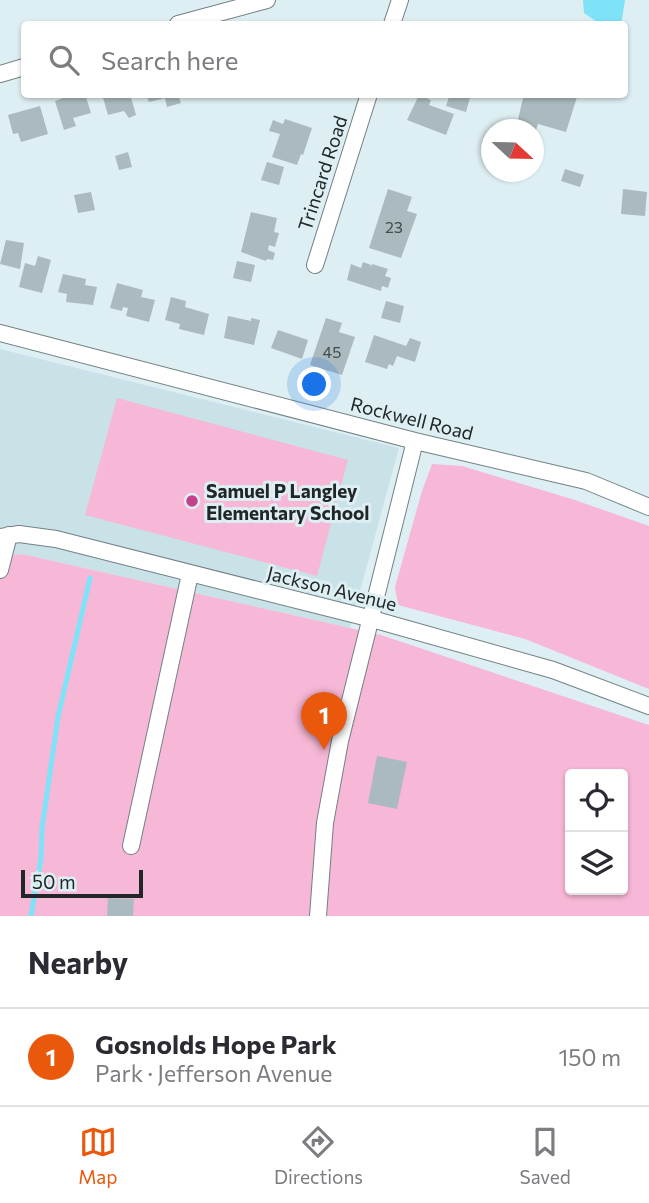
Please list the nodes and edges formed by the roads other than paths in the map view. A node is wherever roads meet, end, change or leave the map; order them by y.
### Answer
1 (267, 0) edge
2 (400, 0) edge
3 (189, 21) edge
4 (393, 21) edge
5 (21, 68) edge
6 (0, 74) edge
7 (368, 98) edge
8 (315, 265) dead end
9 (0, 333) edge
10 (415, 441) junction
11 (649, 507) edge
12 (5, 536) edge
13 (0, 570) edge
14 (190, 573) junction
15 (372, 619) junction
16 (649, 706) edge
17 (131, 846) dead end
18 (318, 916) edge

1 - 3 street
2 - 4 street
5 - 6 street
7 - 8 street, Trincard Road
9 - 10 street, Rockwell Road
10 - 11 street, Rockwell Road
10 - 15 street
12 - 13 street
12 - 14 street, Jackson Avenue
14 - 15 street, Jackson Avenue
14 - 17 street
15 - 16 street, Jackson Avenue
15 - 18 street

